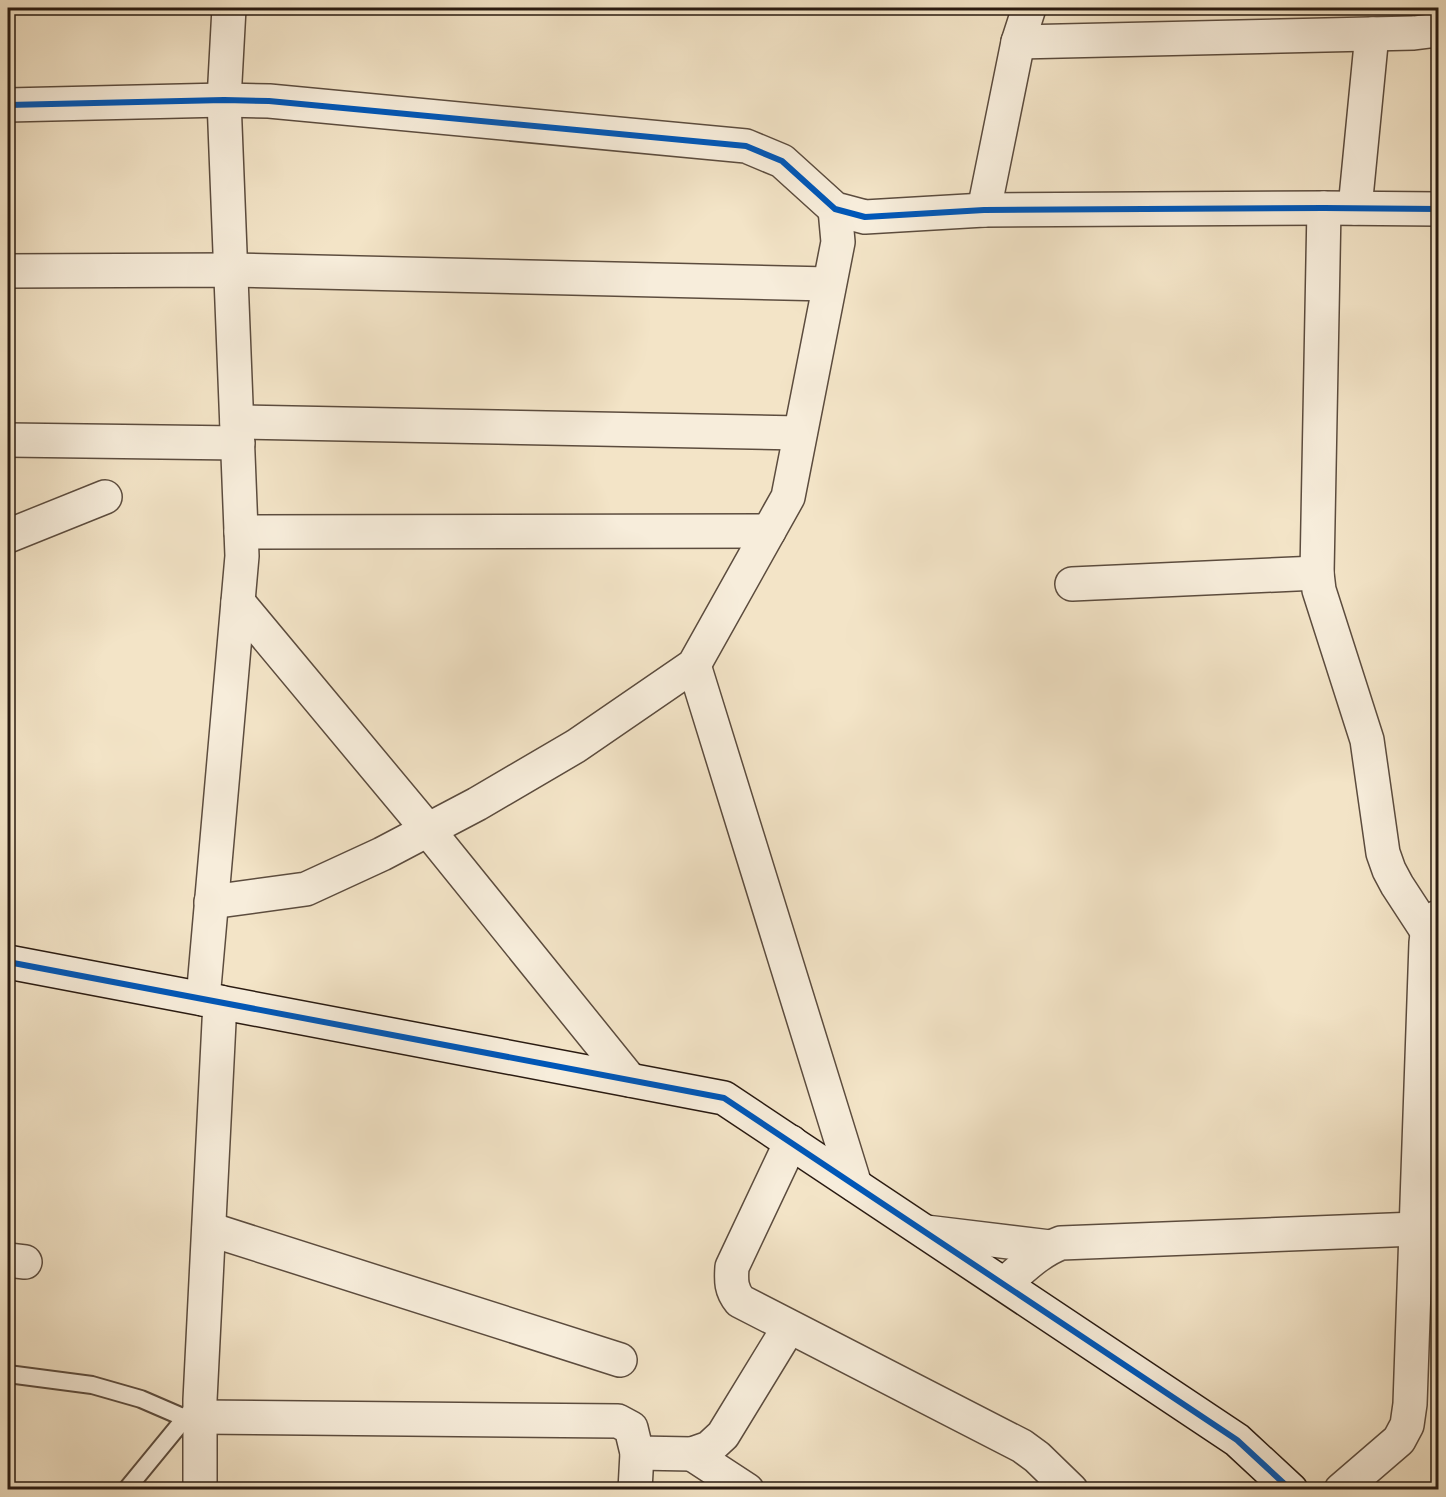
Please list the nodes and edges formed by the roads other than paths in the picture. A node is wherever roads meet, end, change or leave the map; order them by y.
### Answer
1 (229, 8) edge
2 (1029, 8) edge
3 (1438, 30) edge
4 (1372, 34) junction
5 (1018, 42) junction
6 (224, 100) junction
7 (8, 105) edge
8 (1340, 208) junction
9 (835, 209) junction
10 (1438, 209) edge
11 (984, 210) junction
12 (231, 270) junction
13 (8, 271) edge
14 (829, 284) junction
15 (237, 432) junction
16 (800, 433) junction
17 (8, 440) edge
18 (105, 497) dead end
19 (769, 531) junction
20 (241, 532) junction
21 (8, 536) edge
22 (1317, 573) junction
23 (1072, 584) dead end
24 (238, 602) junction
25 (694, 664) junction
26 (428, 830) junction
27 (212, 902) junction
28 (1433, 924) edge
29 (8, 963) edge
30 (211, 1001) junction
31 (630, 1080) junction
32 (791, 1142) junction
33 (855, 1185) junction
34 (209, 1229) junction
35 (926, 1232) junction
36 (1423, 1240) edge
37 (1050, 1247) junction
38 (1004, 1284) junction
39 (789, 1327) junction
40 (620, 1360) dead end
41 (8, 1374) edge
42 (195, 1412) junction
43 (638, 1453) junction
44 (692, 1454) junction
45 (126, 1490) edge
46 (200, 1490) edge
47 (635, 1490) edge
48 (747, 1490) edge
49 (1071, 1490) edge
50 (1291, 1490) edge
51 (1341, 1490) edge

1 - 6 street
2 - 5 street
3 - 4 street
4 - 5 street
4 - 8 street
5 - 11 street
6 - 7 street
6 - 9 street
6 - 12 street
8 - 10 street
8 - 11 street
8 - 22 street
9 - 11 street
9 - 14 street
12 - 13 street
12 - 14 street
12 - 15 street
14 - 16 street
15 - 16 street
15 - 17 street
15 - 20 street
16 - 19 street
18 - 21 street
19 - 20 street
19 - 25 street
20 - 24 street
22 - 23 street
22 - 28 street
24 - 26 street
24 - 27 street
25 - 26 street
25 - 33 street
26 - 27 street
26 - 31 street
27 - 30 street
28 - 36 street
29 - 30 street
30 - 31 street
30 - 34 street
31 - 32 street
32 - 33 street
32 - 39 street
33 - 35 street
34 - 40 street
34 - 42 street
35 - 37 street
35 - 38 street
36 - 37 street
36 - 51 street
37 - 38 street
38 - 50 street
39 - 44 street
39 - 49 street
41 - 42 lane
42 - 43 street
42 - 45 lane
42 - 46 street
43 - 44 street
43 - 47 street
44 - 48 street

